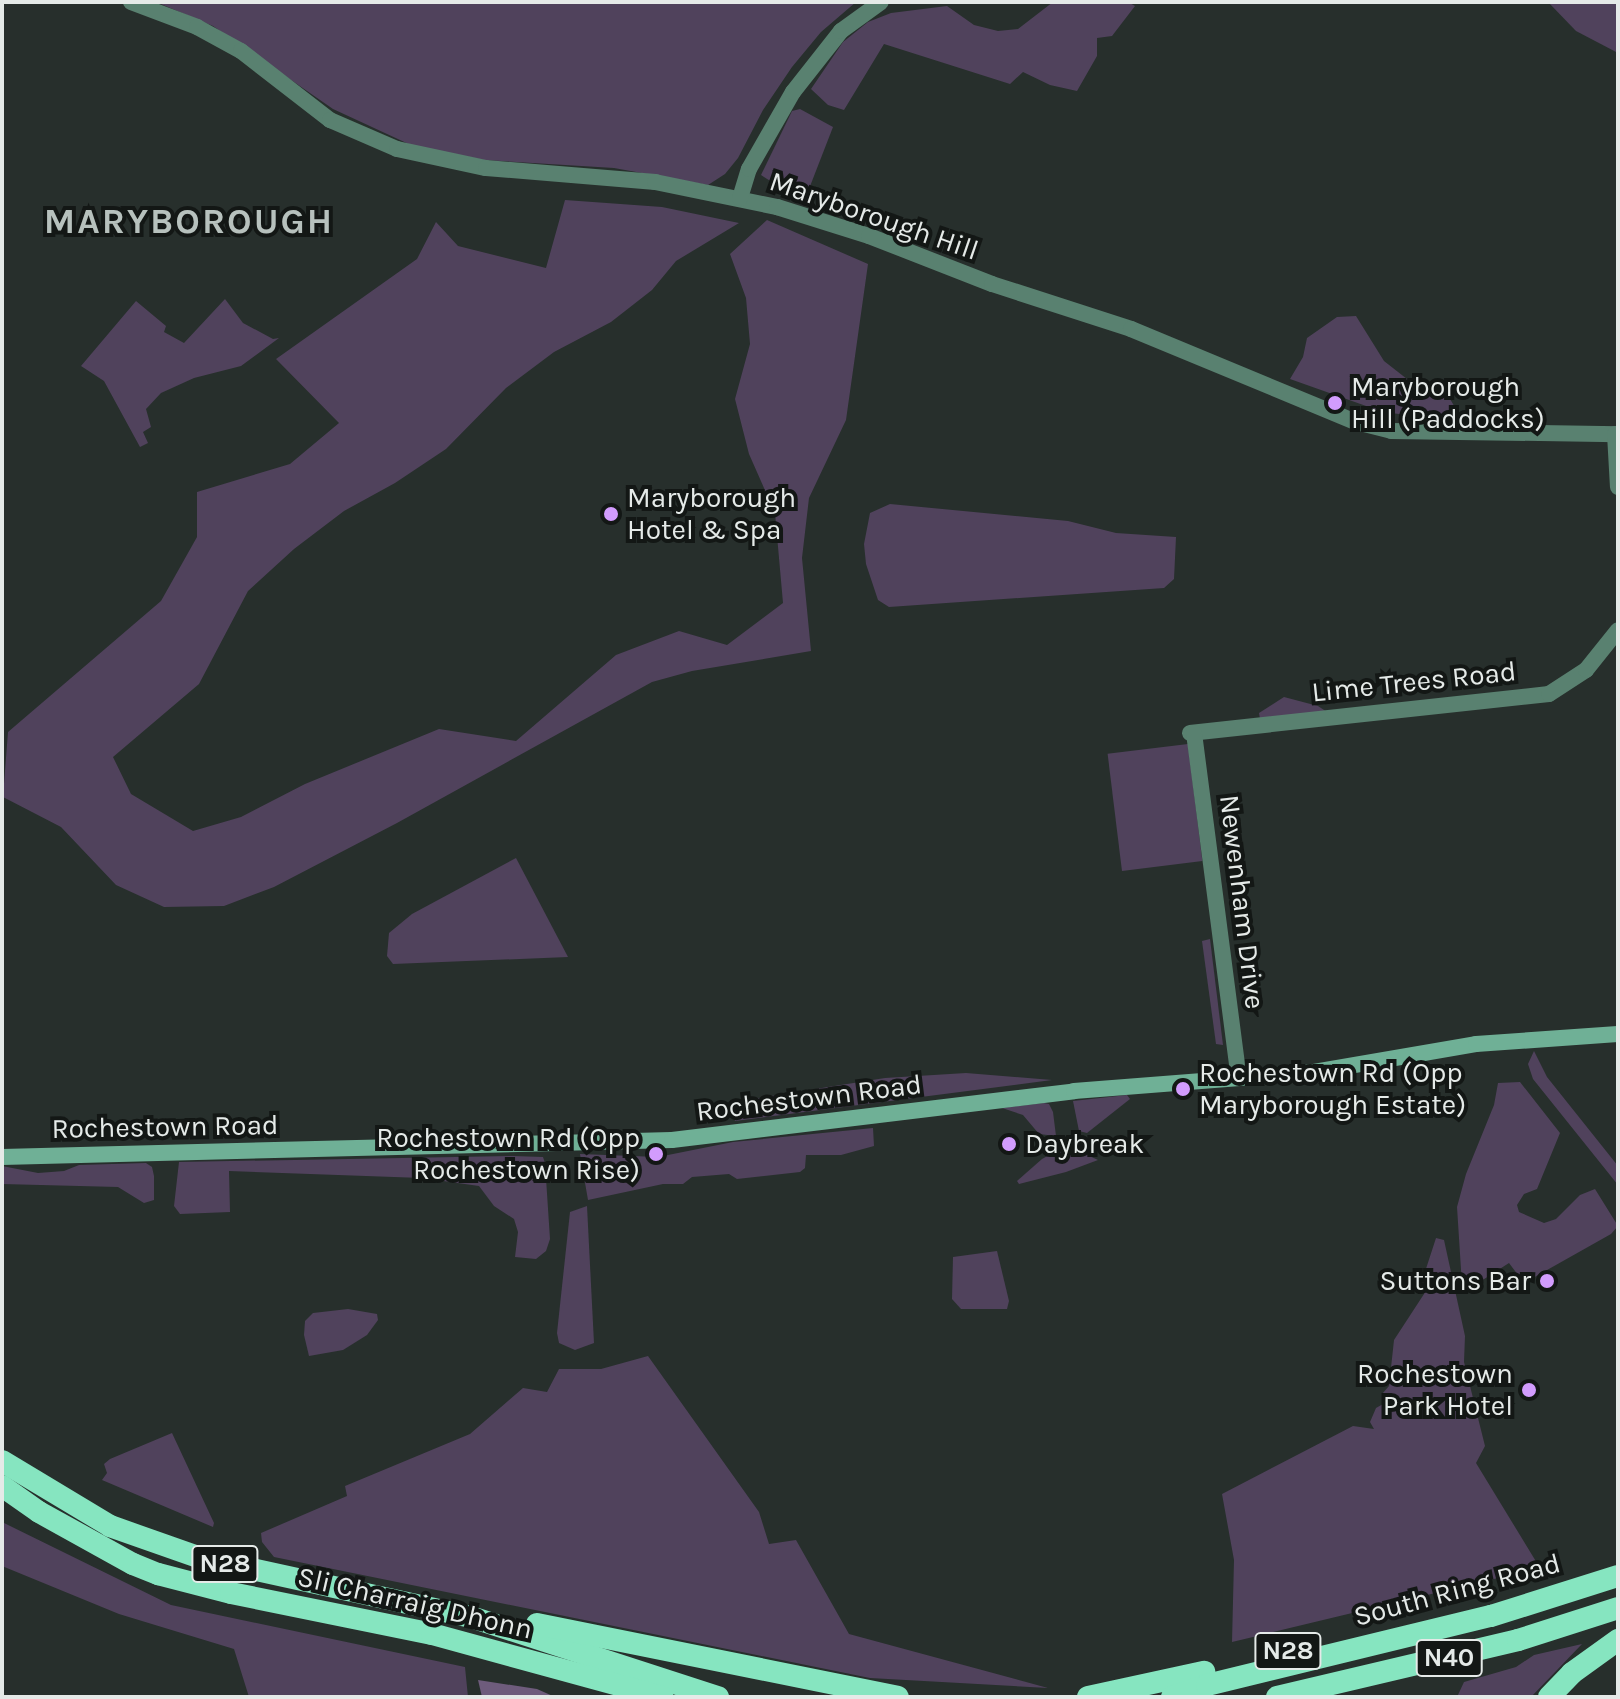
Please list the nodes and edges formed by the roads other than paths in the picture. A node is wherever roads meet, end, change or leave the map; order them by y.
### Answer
1 (131, 2) edge
2 (881, 2) edge
3 (740, 198) junction
4 (1616, 434) edge
5 (1618, 487) edge
6 (1618, 630) edge
7 (1192, 733) joint
8 (1618, 1034) edge
9 (1239, 1078) junction
10 (2, 1157) edge
11 (2, 1461) edge
12 (2, 1486) edge
13 (2, 1504) edge
14 (133, 1564) junction
15 (1618, 1576) edge
16 (1618, 1608) edge
17 (468, 1616) junction
18 (1491, 1616) junction
19 (1618, 1640) edge
20 (554, 1665) junction
21 (630, 1697) edge
22 (663, 1697) edge
23 (718, 1697) edge
24 (898, 1697) edge
25 (1088, 1697) edge
26 (1172, 1697) edge
27 (1277, 1697) edge
28 (1549, 1697) edge

1 - 3 street, Maryborough Hill
2 - 3 street
3 - 4 street, Maryborough Hill
4 - 5 street
6 - 7 street, Lime Trees Road
7 - 9 street, Newenham Drive
8 - 9 main road, Rochestown Road
9 - 10 main road, Rochestown Road
11 - 17 highway, Sli Charraig Dhonn / N28
12 - 14 highway, Sli Charraig Dhonn / N28
13 - 14 highway
14 - 20 highway, Sli Charraig Dhonn / N28
15 - 18 highway, South Ring Road / N40
16 - 27 highway, N40
17 - 23 highway, N28
17 - 24 highway, N28
18 - 25 highway, N28
18 - 26 highway, South Ring Road / N40
19 - 28 highway
20 - 21 highway
20 - 22 highway, N28

